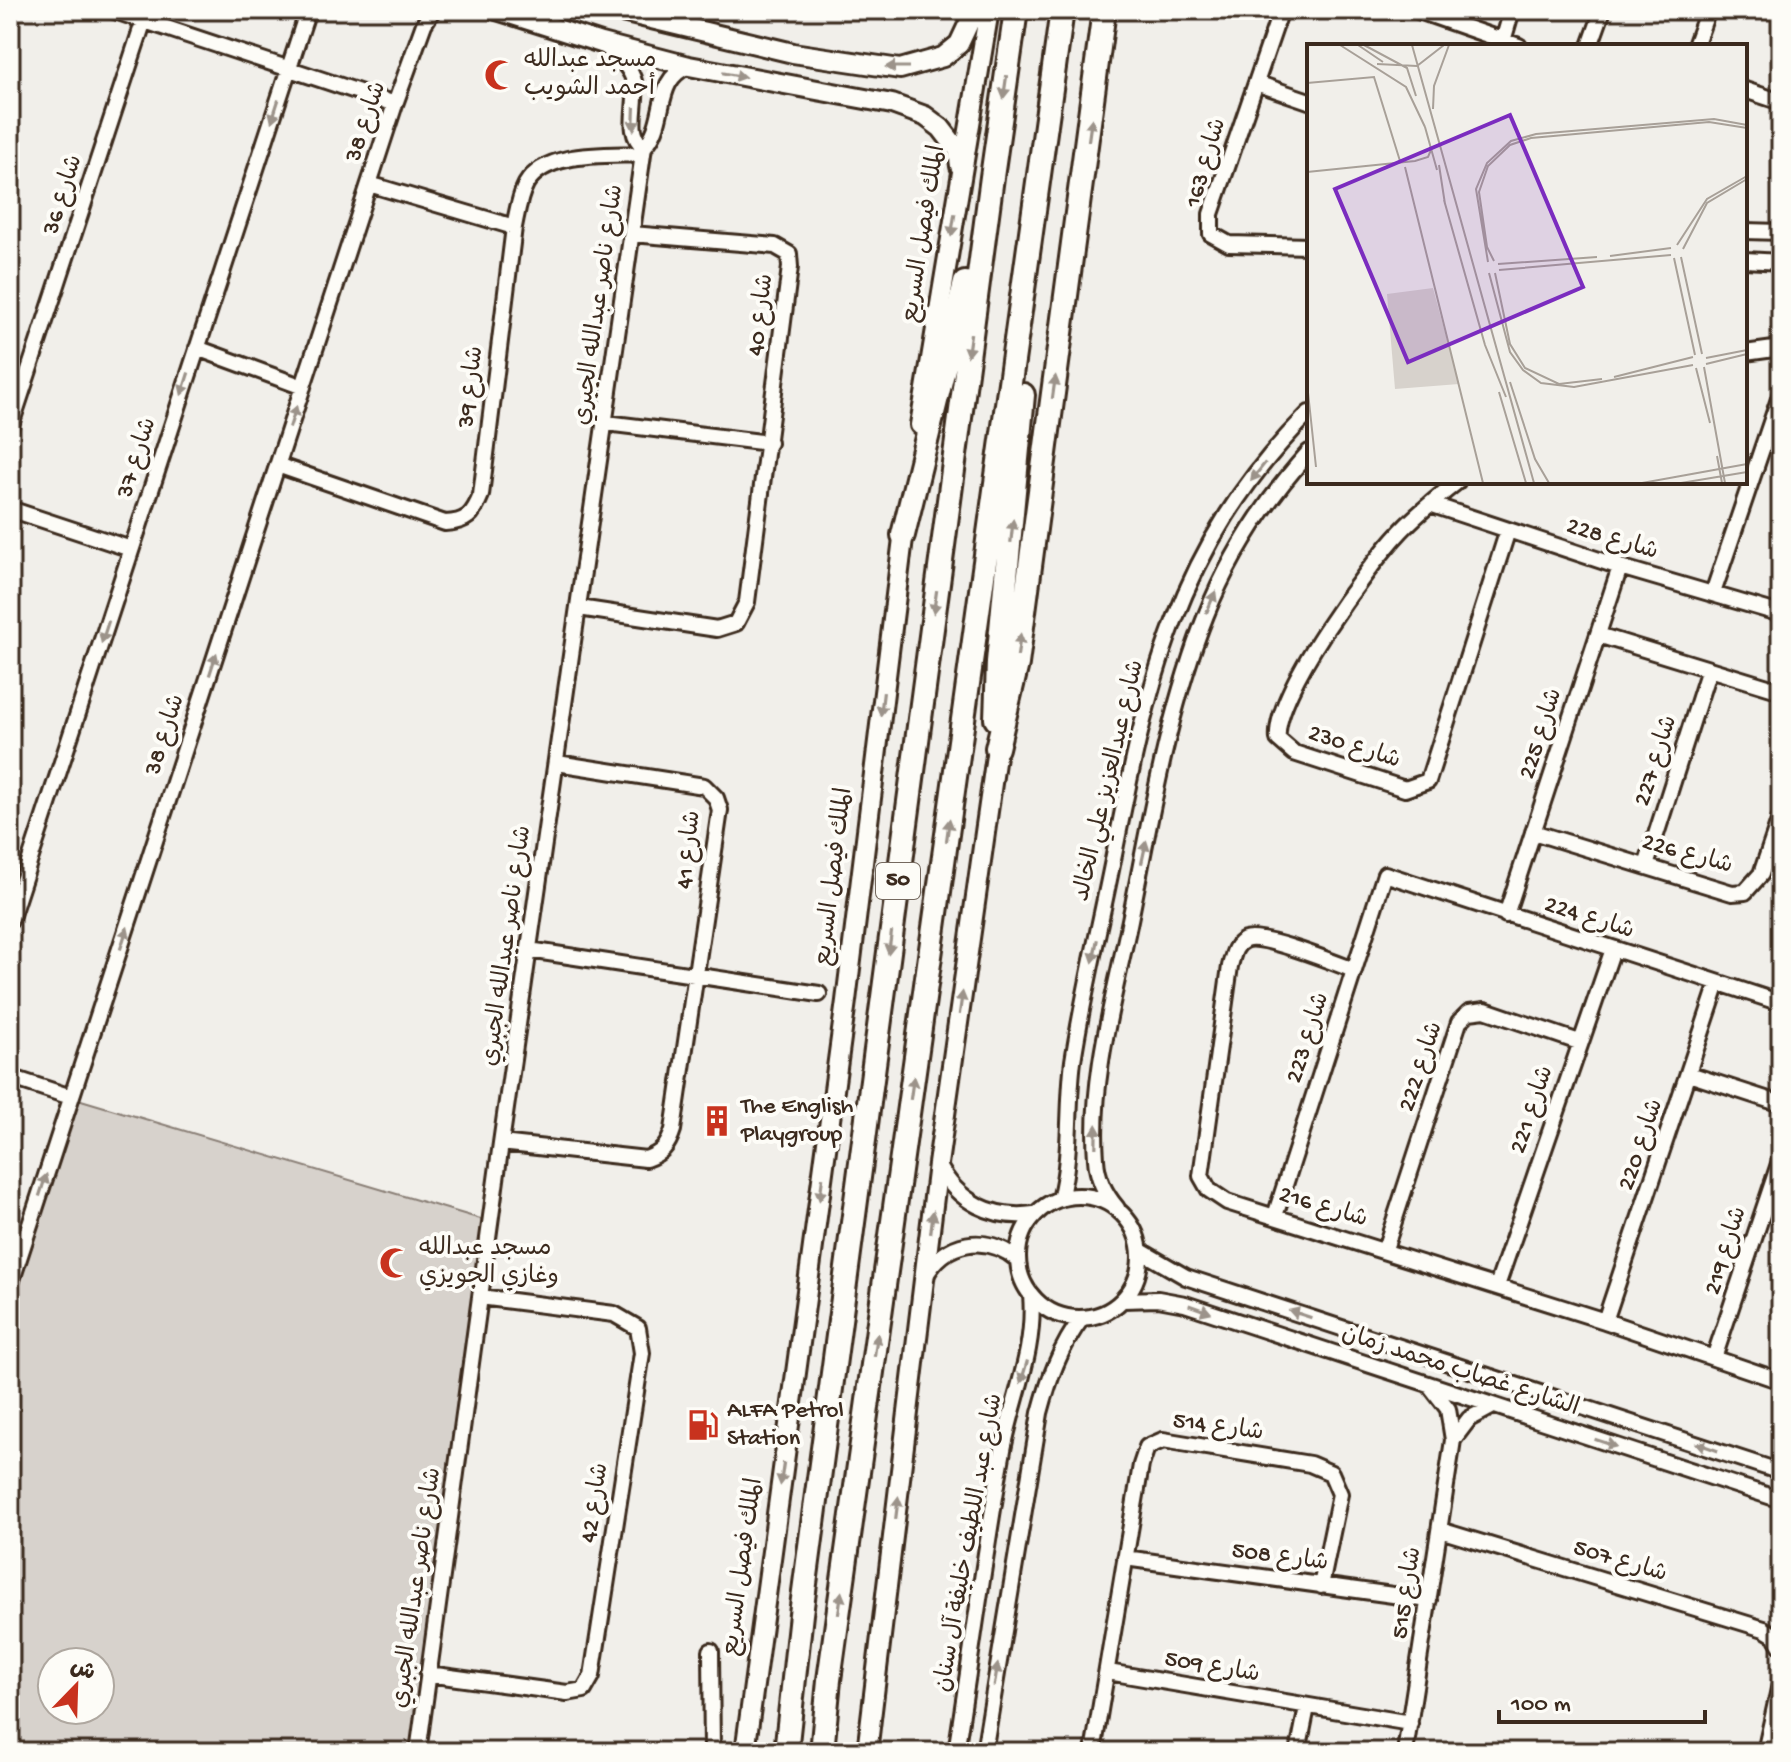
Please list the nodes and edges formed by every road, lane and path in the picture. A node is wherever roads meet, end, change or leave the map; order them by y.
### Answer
1 (112, 10) edge
2 (308, 10) edge
3 (433, 10) edge
4 (497, 10) edge
5 (614, 10) edge
6 (673, 10) edge
7 (975, 10) edge
8 (989, 10) edge
9 (1016, 10) edge
10 (1062, 10) edge
11 (1104, 10) edge
12 (1281, 10) edge
13 (1416, 10) edge
14 (1512, 10) edge
15 (1603, 10) edge
16 (1708, 10) edge
17 (144, 20) junction
18 (687, 28) junction
19 (1503, 41) junction
20 (601, 43) junction
21 (1513, 44) edge
22 (1591, 44) edge
23 (1696, 44) edge
24 (793, 53) junction
25 (689, 66) junction
26 (289, 67) junction
27 (1256, 83) junction
28 (786, 85) junction
29 (1747, 91) edge
30 (1307, 100) edge
31 (1781, 102) edge
32 (395, 104) junction
33 (644, 150) junction
34 (961, 177) junction
35 (992, 177) junction
36 (369, 184) junction
37 (514, 227) junction
38 (1747, 231) edge
39 (1781, 232) edge
40 (632, 234) junction
41 (1307, 246) edge
42 (1747, 260) edge
43 (1781, 262) edge
44 (1026, 276) junction
45 (197, 348) junction
46 (1781, 348) edge
47 (1747, 353) edge
48 (303, 387) junction
49 (1781, 393) edge
50 (1307, 415) edge
51 (606, 423) junction
52 (10, 428) edge
53 (769, 443) junction
54 (1307, 455) edge
55 (277, 465) junction
56 (1455, 484) edge
57 (1430, 504) junction
58 (10, 509) edge
59 (1508, 530) junction
60 (903, 535) junction
61 (131, 549) junction
62 (1620, 567) junction
63 (1713, 593) junction
64 (579, 608) junction
65 (1781, 614) edge
66 (1598, 635) junction
67 (1709, 669) junction
68 (1781, 691) edge
69 (997, 748) junction
70 (557, 763) junction
71 (1781, 815) edge
72 (1533, 832) junction
73 (1646, 866) junction
74 (1385, 874) joint
75 (1506, 915) junction
76 (10, 921) edge
77 (1613, 949) junction
78 (529, 950) junction
79 (1354, 970) junction
80 (695, 975) junction
81 (1718, 983) junction
82 (819, 994) dead end
83 (1781, 1003) edge
84 (1579, 1042) junction
85 (1689, 1074) junction
86 (10, 1077) edge
87 (71, 1097) junction
88 (1781, 1104) edge
89 (501, 1143) junction
90 (1781, 1158) edge
91 (938, 1164) junction
92 (1060, 1199) junction
93 (1117, 1208) junction
94 (1034, 1214) junction
95 (1275, 1216) junction
96 (1385, 1249) junction
97 (1141, 1251) junction
98 (1018, 1260) junction
99 (925, 1277) junction
100 (10, 1286) edge
101 (1497, 1286) junction
102 (1031, 1295) junction
103 (480, 1297) junction
104 (1123, 1300) junction
105 (1082, 1318) junction
106 (1605, 1321) junction
107 (1714, 1358) junction
108 (1781, 1381) edge
109 (1428, 1384) junction
110 (1493, 1406) junction
111 (1453, 1440) junction
112 (1781, 1472) edge
113 (1781, 1500) edge
114 (1440, 1530) junction
115 (1125, 1558) junction
116 (1321, 1586) junction
117 (1429, 1600) junction
118 (1781, 1646) edge
119 (711, 1651) dead end
120 (1108, 1672) junction
121 (428, 1674) junction
122 (829, 1680) junction
123 (1781, 1680) edge
124 (1307, 1707) junction
125 (1410, 1723) junction
126 (418, 1752) edge
127 (712, 1752) edge
128 (745, 1752) edge
129 (786, 1752) edge
130 (822, 1752) edge
131 (836, 1752) edge
132 (867, 1752) edge
133 (956, 1752) edge
134 (984, 1752) edge
135 (1093, 1752) edge
136 (1298, 1752) edge
137 (1405, 1752) edge
138 (1765, 1752) edge

1 - 17 street
2 - 26 street, شارع 37
3 - 32 street, شارع 38
4 - 20 main road
5 - 18 main road
6 - 18 street
7 -> 24 main road
8 - 34 main road, الملك فيصل السريع
9 -> 35 highway, 50
10 - 44 highway, 50
69 -> 11 highway
12 - 27 street, شارع 163
13 - 19 street
14 - 19 street
15 - 22 street
16 - 23 street
17 - 26 street
17 - 52 street, شارع 36
18 - 24 main road
19 - 21 street
20 - 25 main road
20 -> 33 street, شارع ناصر عبدالله الجبري
24 - 28 main road
25 -> 28 main road
25 - 33 street, شارع ناصر عبدالله الجبري
26 - 32 street
26 -> 45 street, شارع 37
27 - 30 street
27 - 41 street, شارع 163
28 - 34 main road
29 - 31 street
32 - 36 street, شارع 38
33 - 37 street, شارع 39
33 - 40 street, شارع ناصر عبدالله الجبري
34 -> 60 main road, الملك فيصل السريع
35 - 60 highway
35 -> 129 highway, 50
36 - 37 street
36 - 48 street, شارع 38
37 - 55 street, شارع 39
38 - 39 street
40 - 51 street, شارع ناصر عبدالله الجبري
40 - 53 street, شارع 40
42 - 43 street
69 -> 44 highway
122 -> 44 highway, 50
45 - 48 street
45 -> 61 street, شارع 37
46 - 47 street
55 -> 48 street, شارع 38
49 - 63 street
50 -> 92 street, شارع عبدالعزيز علي الخالد
51 - 53 street
51 - 64 street, شارع ناصر عبدالله الجبري
53 - 64 street, شارع 40
93 -> 54 street, شارع عبدالعزيز علي الخالد
87 -> 55 street, شارع 38
56 - 57 street, شارع 230
57 - 59 street, شارع 228
57 - 59 street, شارع 230
58 - 61 street
59 - 62 street, شارع 228
60 -> 128 main road, الملك فيصل السريع
61 -> 76 street, شارع 37
62 - 63 street, شارع 228
62 - 66 street, شارع 225
63 - 65 street, شارع 228
64 - 70 street, شارع ناصر عبدالله الجبري
66 - 67 street
66 - 72 street, شارع 225
67 - 68 street
67 - 73 street, شارع 227
91 -> 69 main road
70 - 78 street, شارع ناصر عبدالله الجبري
70 - 80 street, شارع 41
71 - 73 street, شارع 226
72 - 73 street, شارع 226
72 - 75 street, شارع 225
74 - 75 street, شارع 224
74 - 79 street, شارع 223
75 - 77 street, شارع 224
77 - 81 street, شارع 224
77 - 84 street, شارع 221
78 - 80 street
78 - 89 street, شارع ناصر عبدالله الجبري
79 - 95 street, شارع 223
79 - 95 street, شارع 216
80 - 82 street
80 - 89 street, شارع 41
81 - 83 street, شارع 224
81 - 85 street, شارع 220
84 - 96 street, شارع 222
84 - 101 street, شارع 221
85 - 88 street
85 - 106 street, شارع 220
86 - 87 street
100 -> 87 street, شارع 38
89 - 103 street, شارع ناصر عبدالله الجبري
90 - 107 street, شارع 219
91 - 94 street
99 -> 91 main road
92 - 93 street
92 - 94 street
93 - 97 street
94 - 98 street
95 - 96 street, شارع 216
96 - 101 street, شارع 216
97 - 104 street
112 -> 97 street, الشارع غصاب محمد زمان
98 - 99 street
98 - 102 street
132 -> 99 main road
101 - 106 street, شارع 216
102 - 105 street
102 -> 133 street, شارع عبد اللطيف خليفة آل سنان
103 - 121 street, شارع ناصر عبدالله الجبري
103 - 121 street, شارع 42
104 - 105 street
104 -> 109 street, الشارع غصاب محمد زمان
134 -> 105 street, شارع عبد اللطيف خليفة آل سنان
106 - 107 street, شارع 216
107 - 108 street, شارع 216
109 - 110 street, الشارع غصاب محمد زمان
109 - 111 street, شارع 515
110 - 111 street
110 -> 113 street, الشارع غصاب محمد زمان
111 - 114 street, شارع 515
114 - 117 street, شارع 515
114 - 118 street, شارع 507
115 - 116 street, شارع 508
115 - 116 street, شارع 514
115 - 120 street, شارع 514
116 - 117 street, شارع 508
117 - 125 street, شارع 515
119 - 127 street
120 - 124 street, شارع 509
120 - 135 street, شارع 514
121 - 126 street, شارع ناصر عبدالله الجبري
122 - 130 highway, 50
122 - 131 highway
123 - 138 street
124 - 125 street, شارع 509
124 - 136 street
125 - 137 street, شارع 515

